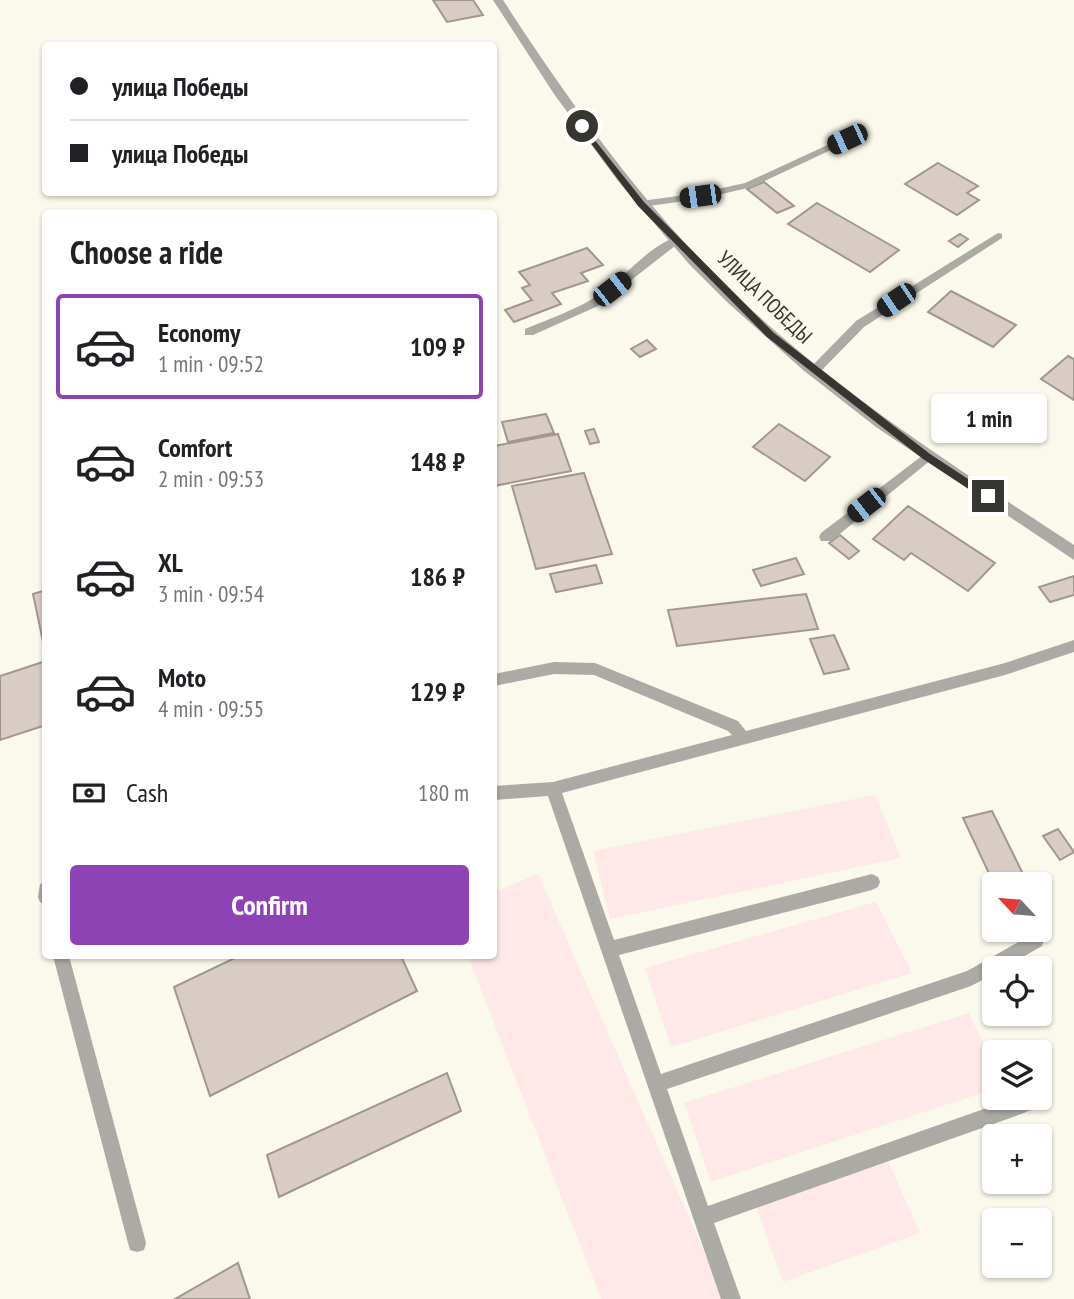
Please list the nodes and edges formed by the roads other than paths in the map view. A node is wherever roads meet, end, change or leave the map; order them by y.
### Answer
1 (498, 0) edge
2 (847, 139) dead end
3 (641, 204) junction
4 (998, 236) dead end
5 (676, 240) junction
6 (529, 332) dead end
7 (814, 371) junction
8 (927, 457) junction
9 (826, 537) dead end
10 (1074, 553) edge
11 (1074, 646) edge
12 (497, 679) edge
13 (744, 739) junction
14 (553, 789) junction
15 (497, 793) edge
16 (872, 882) dead end
17 (1033, 942) edge
18 (609, 949) junction
19 (62, 959) edge
20 (656, 1084) junction
21 (1007, 1110) edge
22 (702, 1217) junction
23 (137, 1243) dead end
24 (731, 1299) edge

1 - 3 street, УЛИЦА ПОБЕДЫ
2 - 3 lane
3 - 5 street, УЛИЦА ПОБЕДЫ
4 - 7 lane
5 - 6 lane
5 - 7 street, УЛИЦА ПОБЕДЫ
7 - 8 street, УЛИЦА ПОБЕДЫ
8 - 9 lane
8 - 10 street, УЛИЦА ПОБЕДЫ
11 - 13 lane
12 - 13 lane
13 - 14 lane
14 - 15 lane
14 - 18 lane
16 - 18 lane
17 - 20 lane
18 - 20 lane
19 - 23 lane
20 - 22 lane
21 - 22 lane
22 - 24 lane

